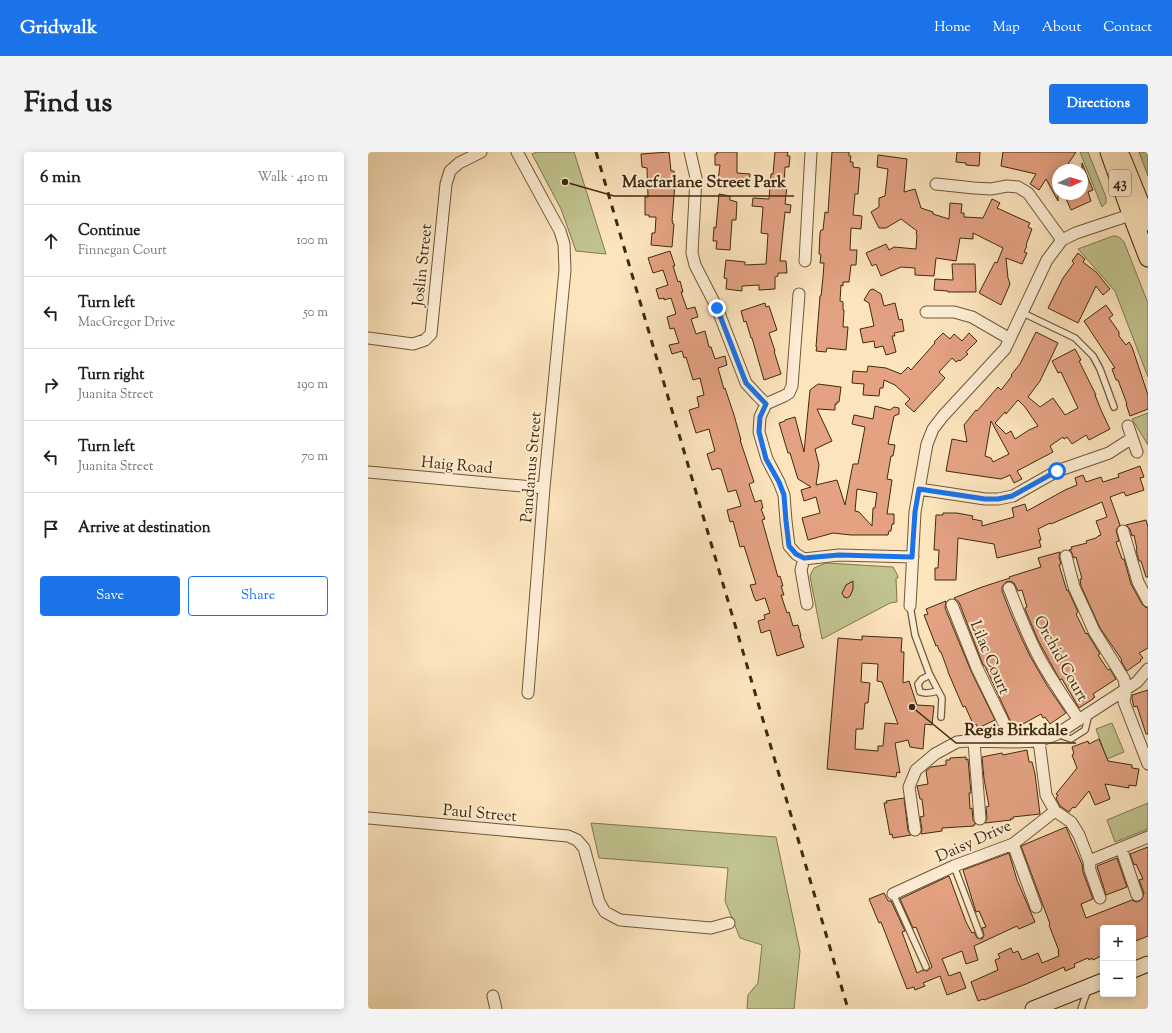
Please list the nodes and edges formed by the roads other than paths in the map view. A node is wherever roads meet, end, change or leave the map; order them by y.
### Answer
1 (481, 152) edge
2 (517, 152) edge
3 (690, 152) edge
4 (811, 152) edge
5 (1109, 152) edge
6 (1120, 152) edge
7 (936, 184) dead end
8 (1141, 215) edge
9 (1062, 240) junction
10 (1148, 258) edge
11 (805, 261) dead end
12 (800, 294) dead end
13 (926, 312) dead end
14 (1023, 313) junction
15 (368, 338) edge
16 (1010, 338) junction
17 (766, 404) junction
18 (1114, 407) dead end
19 (1128, 426) dead end
20 (1132, 438) junction
21 (1137, 452) dead end
22 (368, 472) edge
23 (544, 488) junction
24 (919, 489) junction
25 (1123, 531) dead end
26 (1066, 556) dead end
27 (912, 557) junction
28 (804, 558) junction
29 (1009, 588) dead end
30 (1148, 601) edge
31 (807, 604) dead end
32 (952, 605) dead end
33 (910, 606) joint
34 (1148, 669) edge
35 (930, 674) junction
36 (1126, 690) junction
37 (938, 691) junction
38 (528, 692) dead end
39 (1089, 714) junction
40 (941, 717) dead end
41 (1079, 720) junction
42 (1057, 734) junction
43 (1040, 741) junction
44 (974, 742) junction
45 (1013, 742) junction
46 (1148, 764) edge
47 (1055, 811) junction
48 (368, 818) edge
49 (980, 819) dead end
50 (915, 830) dead end
51 (1148, 837) edge
52 (1013, 844) junction
53 (1121, 848) junction
54 (1089, 861) junction
55 (954, 866) junction
56 (893, 894) joint
57 (1137, 895) dead end
58 (1100, 898) dead end
59 (1036, 907) dead end
60 (729, 923) dead end
61 (980, 935) dead end
62 (1148, 964) edge
63 (926, 967) dead end
64 (1136, 969) edge
65 (1100, 982) edge
66 (1089, 987) junction
67 (493, 996) dead end
68 (496, 1009) edge
69 (1034, 1009) edge
70 (1081, 1009) edge

1 - 15 street, Joslin Street
2 - 23 street, Pandanus Street
3 - 17 street
4 - 11 street
5 - 8 main road, 43
6 - 8 main road, 43
7 - 9 street
8 - 9 street
8 - 10 main road, 43
9 - 14 street
12 - 17 street
13 - 16 street
14 - 16 street
14 - 18 lane
16 - 24 street
17 - 28 street
19 - 20 street
20 - 21 street
20 - 24 street
22 - 23 street, Haig Road
23 - 38 street, Pandanus Street
24 - 27 street
25 - 30 street
26 - 36 street
27 - 28 street
27 - 33 street
28 - 31 street
29 - 41 street, Orchid Court
32 - 45 street, Lilac Court
33 - 35 lane
34 - 36 street
35 - 37 lane
35 - 37 lane
36 - 39 street
36 - 46 street
37 - 40 lane
39 - 41 street
39 - 42 lane
41 - 42 street
42 - 43 street
43 - 45 street
43 - 47 street
44 - 45 street
44 - 49 street
44 - 50 street
47 - 52 street, Daisy Drive
47 - 54 street
48 - 60 street, Paul Street
51 - 53 street
52 - 55 street, Daisy Drive
52 - 59 street
53 - 54 street
53 - 57 street
54 - 58 street
55 - 56 street, Daisy Drive
55 - 61 lane
56 - 63 lane
62 - 64 street
65 - 66 street
66 - 69 street
66 - 70 lane
67 - 68 street

